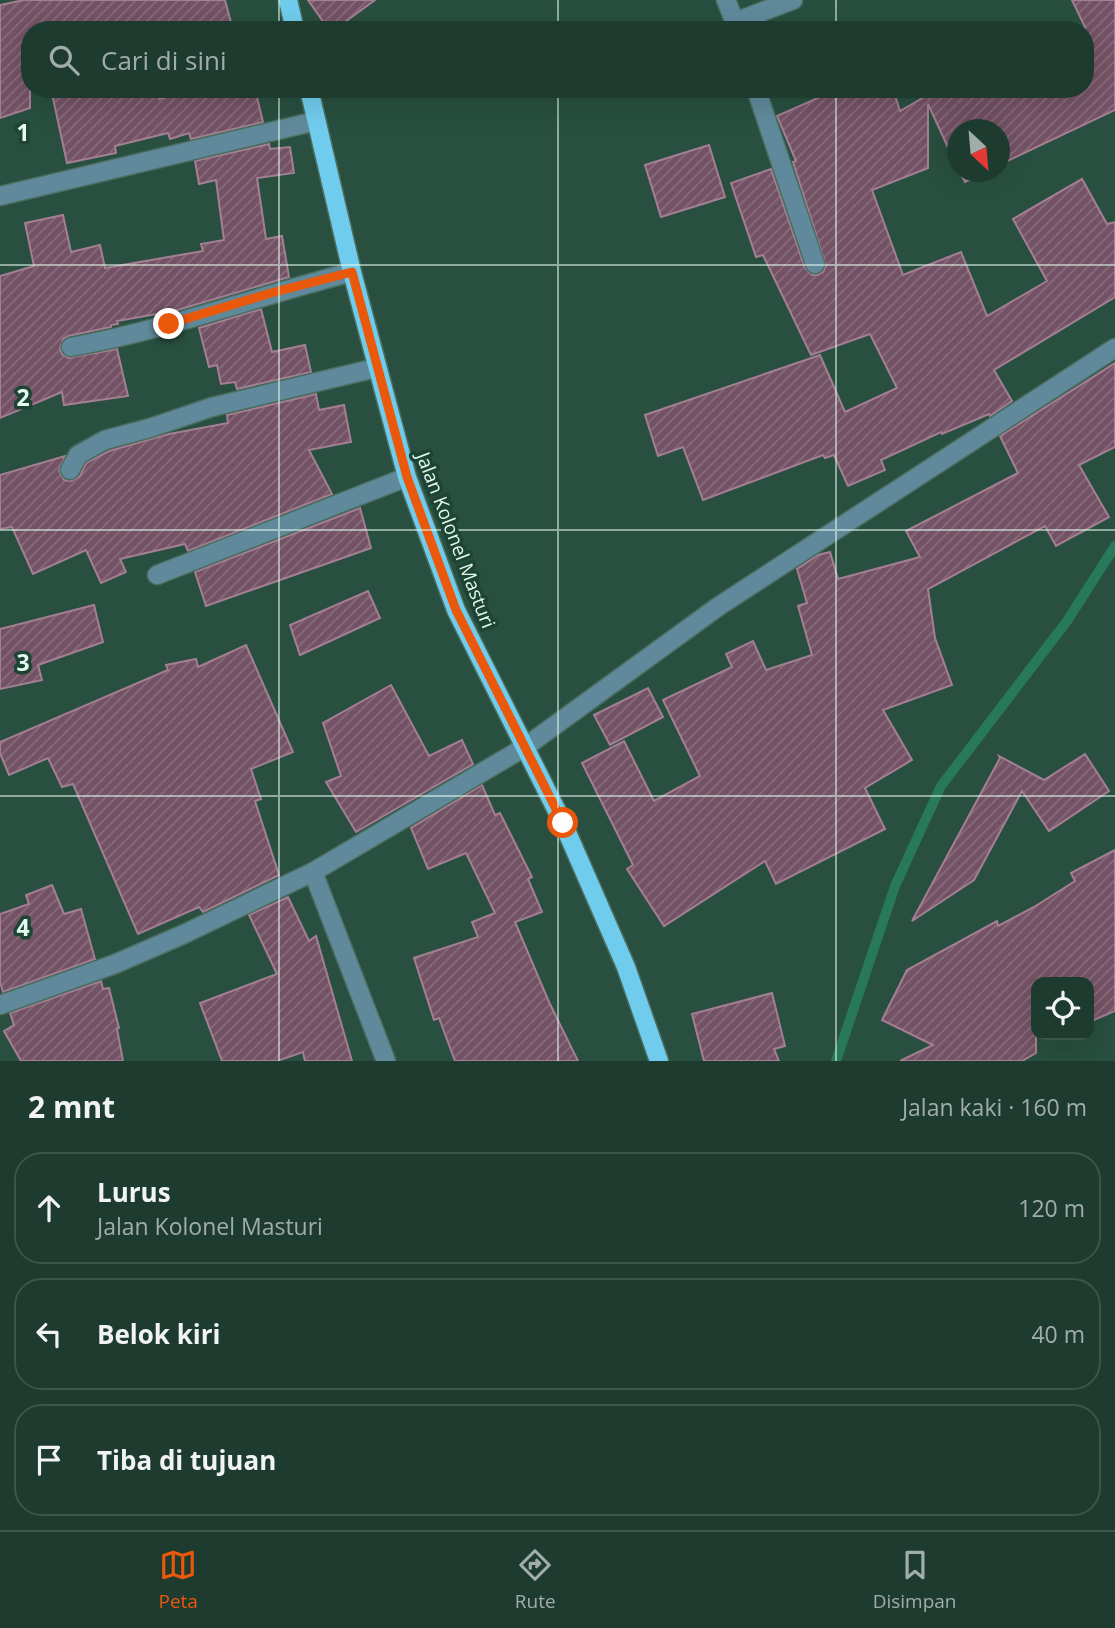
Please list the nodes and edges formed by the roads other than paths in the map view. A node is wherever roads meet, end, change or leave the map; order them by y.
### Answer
1 (288, 0) edge
2 (726, 0) edge
3 (793, 0) edge
4 (293, 21) edge
5 (734, 21) edge
6 (747, 21) edge
7 (311, 98) edge
8 (759, 98) edge
9 (316, 121) junction
10 (0, 196) edge
11 (815, 264) dead end
12 (352, 272) junction
13 (71, 347) dead end
14 (1115, 348) edge
15 (376, 368) junction
16 (70, 470) dead end
17 (407, 477) junction
18 (157, 575) dead end
19 (525, 747) junction
20 (313, 872) junction
21 (0, 1004) edge
22 (386, 1061) edge
23 (659, 1061) edge

1 - 4 main road
2 - 5 street
3 - 6 street
7 - 9 main road, Jalan Kolonel Masturi
8 - 11 street
9 - 10 street
9 - 12 main road, Jalan Kolonel Masturi
12 - 13 street
12 - 15 main road, Jalan Kolonel Masturi
14 - 19 street
15 - 16 street
15 - 17 main road, Jalan Kolonel Masturi
17 - 18 street
17 - 19 main road, Jalan Kolonel Masturi
19 - 20 street
19 - 23 main road, Jalan Kolonel Masturi
20 - 21 street
20 - 22 street

